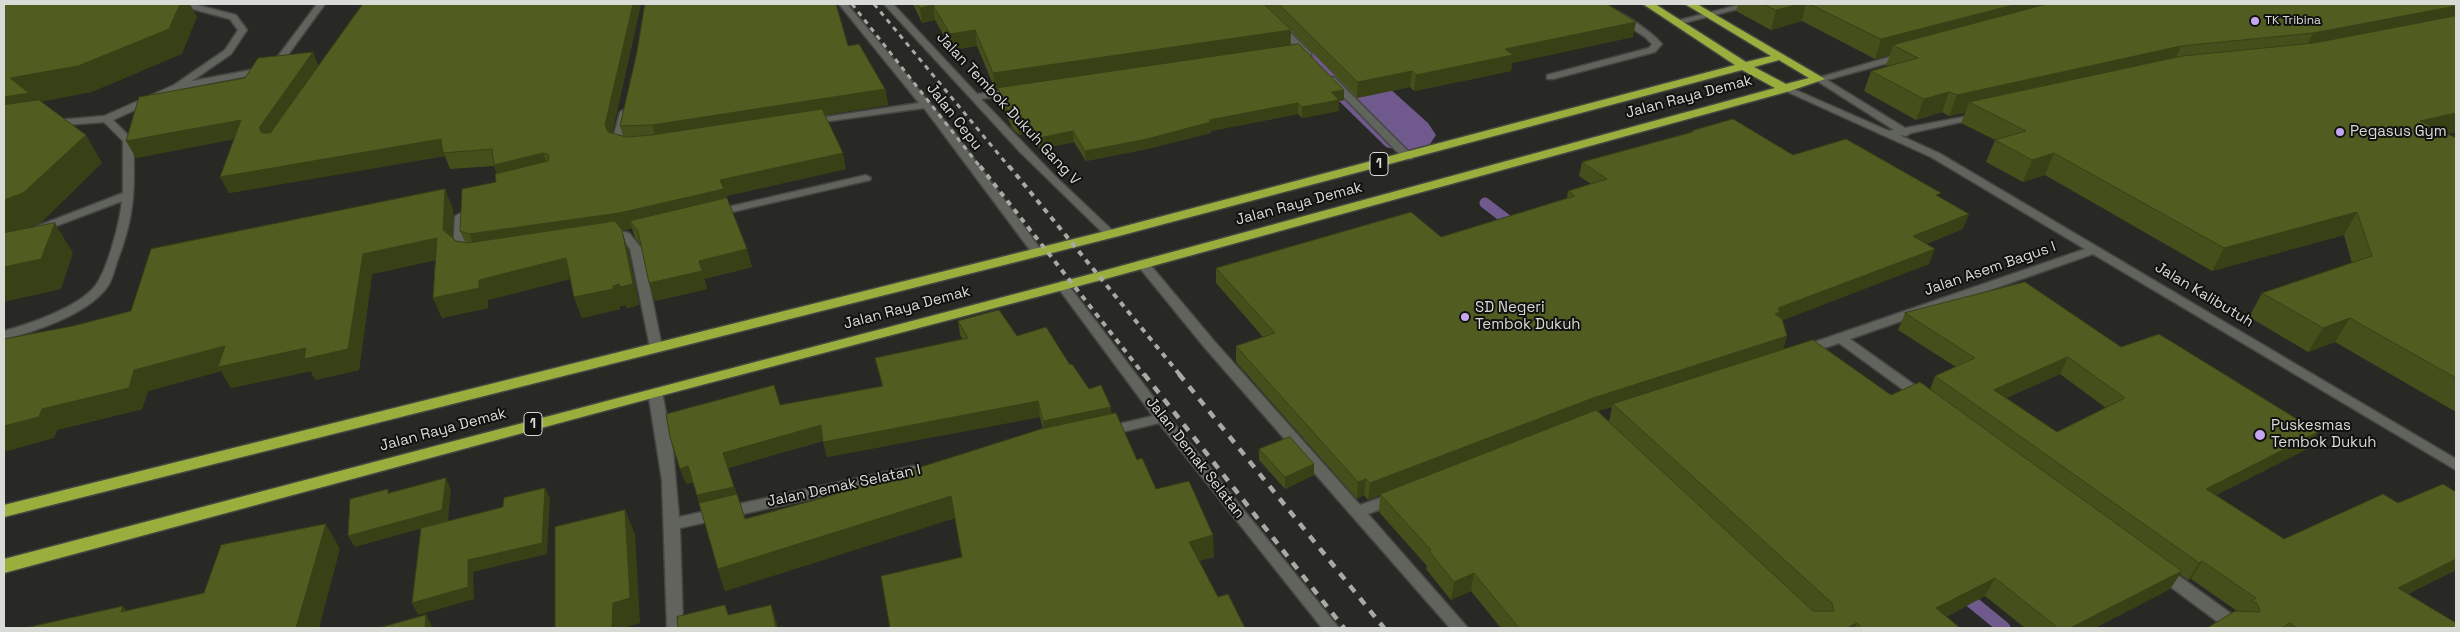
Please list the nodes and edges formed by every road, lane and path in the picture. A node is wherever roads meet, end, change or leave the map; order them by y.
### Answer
1 (184, 4) edge
2 (321, 4) edge
3 (843, 4) edge
4 (888, 4) edge
5 (1256, 4) edge
6 (1600, 4) edge
7 (1648, 4) edge
8 (1690, 4) edge
9 (1753, 4) edge
10 (1707, 15) junction
11 (1676, 22) junction
12 (1914, 53) edge
13 (1778, 57) junction
14 (1315, 62) edge
15 (1745, 66) junction
16 (1328, 75) edge
17 (1550, 77) dead end
18 (1819, 79) junction
19 (177, 87) junction
20 (1786, 89) junction
21 (1023, 90) edge
22 (973, 97) junction
23 (626, 104) edge
24 (926, 105) junction
25 (1988, 113) edge
26 (106, 119) junction
27 (802, 124) edge
28 (36, 125) edge
29 (1904, 131) junction
30 (1890, 134) junction
31 (631, 148) edge
32 (1935, 155) junction
33 (1408, 157) junction
34 (866, 178) dead end
35 (130, 194) junction
36 (462, 202) edge
37 (702, 216) edge
38 (31, 232) edge
39 (1109, 233) junction
40 (597, 237) edge
41 (2096, 249) junction
42 (1037, 252) junction
43 (476, 257) edge
44 (1143, 264) junction
45 (1062, 285) junction
46 (4, 335) edge
47 (1842, 339) junction
48 (656, 347) junction
49 (1790, 355) edge
50 (655, 392) junction
51 (1931, 403) edge
52 (1162, 418) junction
53 (1096, 433) edge
54 (2456, 465) edge
55 (925, 469) edge
56 (1403, 494) edge
57 (4, 511) edge
58 (1358, 512) junction
59 (673, 524) junction
60 (2148, 562) edge
61 (4, 566) edge
62 (675, 628) edge
63 (1331, 628) edge
64 (1460, 628) edge
65 (2238, 628) edge

1 - 19 street
2 - 19 street
3 - 24 street, Jalan Cepu
4 - 22 street, Jalan Tembok Dukuh Gang V
5 - 14 street
6 - 17 street
7 - 11 highway
8 - 10 highway
9 - 10 street
10 - 11 street
10 - 13 highway
11 - 15 highway
12 - 18 street
13 - 15 highway, Jalan Raya Demak
13 - 18 highway
15 - 20 highway
15 - 33 highway, Jalan Raya Demak / 1
16 - 33 street
18 - 20 highway, Jalan Raya Demak / 1
18 - 29 street, Jalan Kalibutuh
19 - 26 street
20 - 30 street, Jalan Kalibutuh
20 - 44 highway, Jalan Raya Demak / 1
21 - 22 street
22 - 39 street, Jalan Tembok Dukuh Gang V
23 - 31 street
24 - 27 street
24 - 42 street, Jalan Cepu
25 - 29 street
26 - 28 street
26 - 35 street
29 - 30 street
29 - 32 street, Jalan Kalibutuh
30 - 32 street, Jalan Kalibutuh
32 - 41 street, Jalan Kalibutuh
33 - 39 highway, Jalan Raya Demak / 1
34 - 37 street
35 - 38 street
35 - 46 street
36 - 43 street
39 - 42 highway, Jalan Raya Demak / 1
40 - 48 street
41 - 47 street, Jalan Asem Bagus I
41 - 54 street, Jalan Kalibutuh
42 - 48 highway, Jalan Raya Demak / 1
44 - 45 highway, Jalan Raya Demak / 1
44 - 58 street
45 - 50 highway, Jalan Raya Demak / 1
45 - 52 street, Jalan Demak Selatan
47 - 49 street, Jalan Asem Bagus I
47 - 51 street
48 - 57 highway, Jalan Raya Demak / 1
50 - 59 street
50 - 61 highway, Jalan Raya Demak / 1
52 - 53 street
52 - 63 street, Jalan Demak Selatan
55 - 59 street, Jalan Demak Selatan I
56 - 58 street
58 - 64 street
59 - 62 street
60 - 65 street

